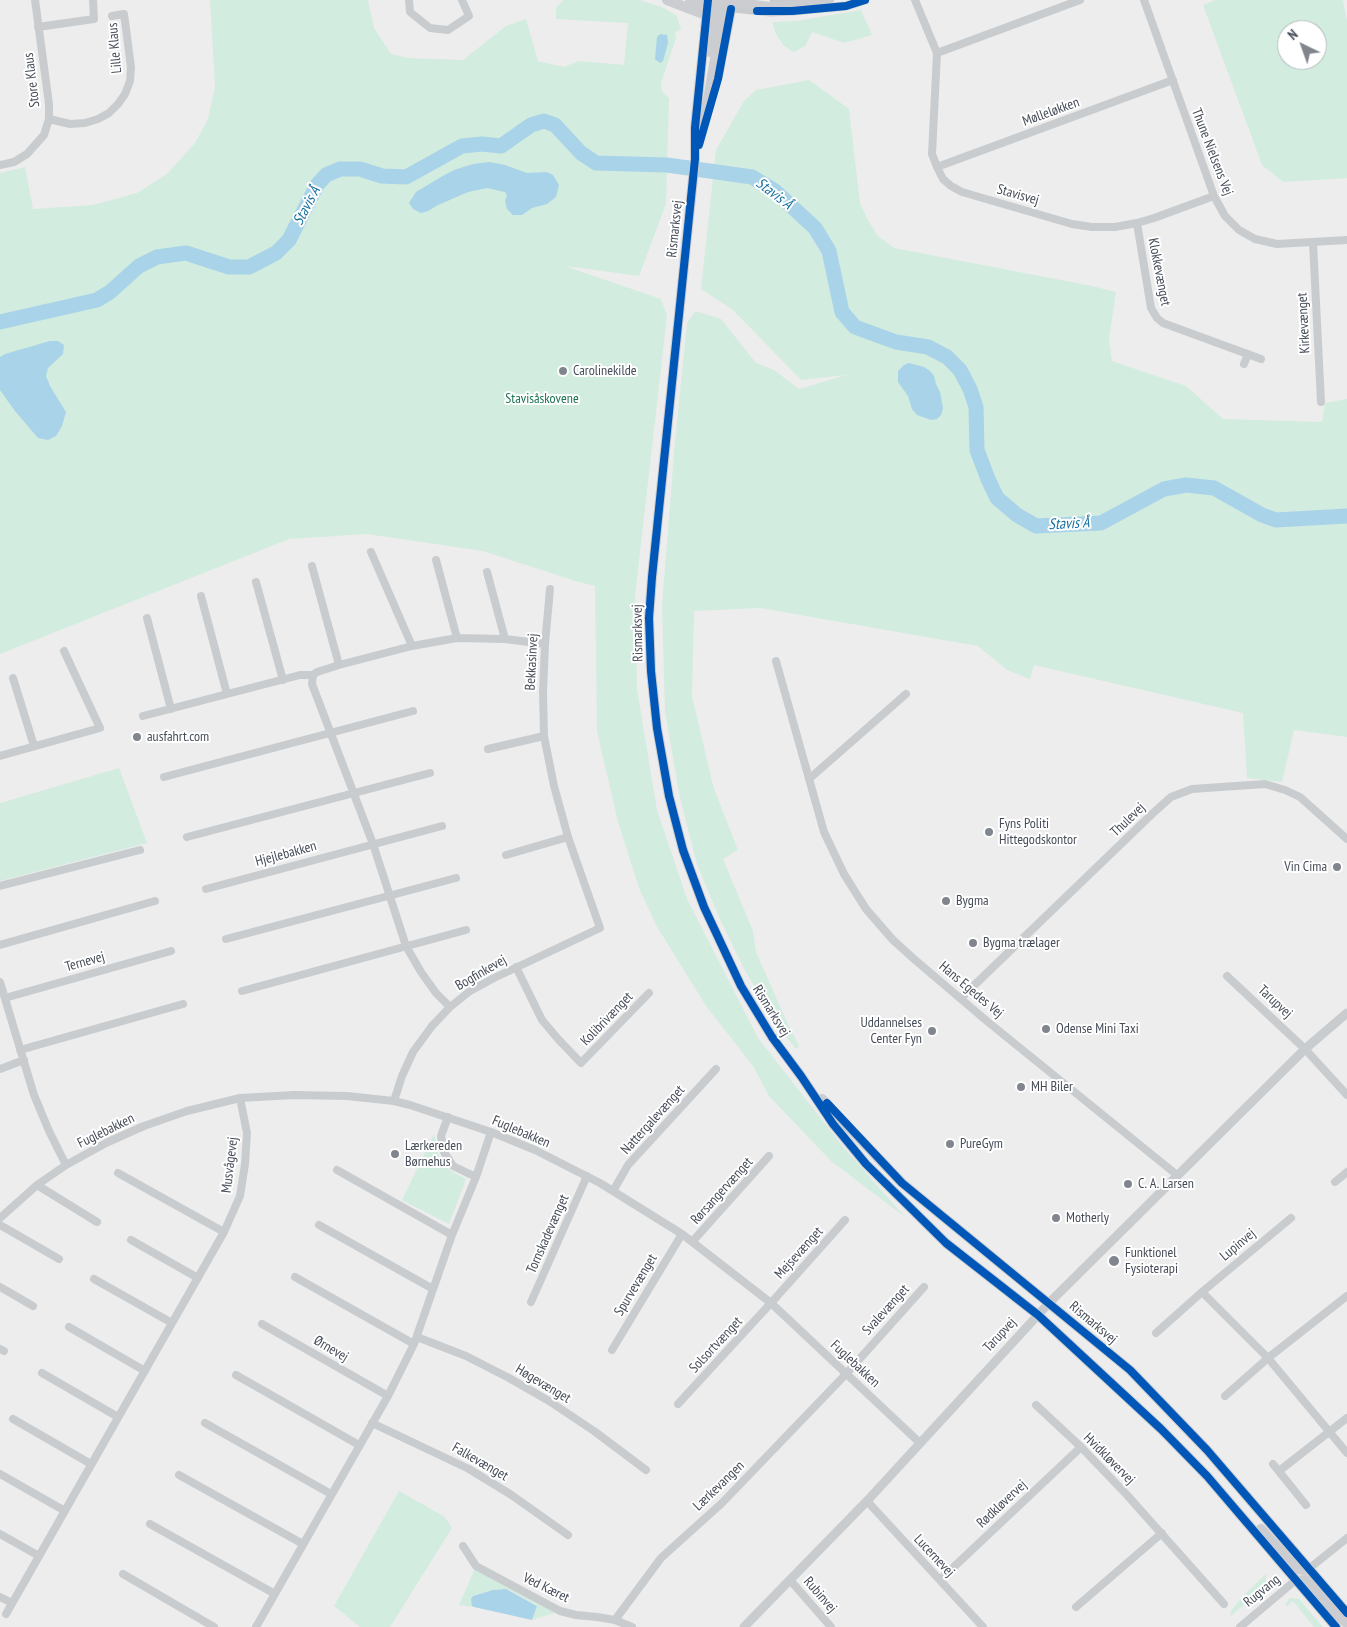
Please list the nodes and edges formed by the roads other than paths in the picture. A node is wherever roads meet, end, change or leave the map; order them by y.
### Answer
1 (35, 0) edge
2 (93, 0) edge
3 (409, 0) edge
4 (462, 0) edge
5 (667, 0) edge
6 (690, 0) edge
7 (774, 0) edge
8 (822, 0) edge
9 (829, 0) edge
10 (865, 0) edge
11 (915, 0) edge
12 (1080, 0) edge
13 (1144, 0) edge
14 (718, 3) edge
15 (706, 15) junction
16 (112, 16) dead end
17 (38, 26) junction
18 (937, 53) junction
19 (1173, 80) junction
20 (48, 119) junction
21 (695, 159) junction
22 (0, 165) edge
23 (937, 167) junction
24 (1214, 196) junction
25 (1137, 223) junction
26 (1347, 240) edge
27 (1313, 243) junction
28 (1248, 354) junction
29 (1261, 359) dead end
30 (1244, 364) dead end
31 (1321, 402) dead end
32 (371, 552) dead end
33 (436, 560) dead end
34 (312, 566) dead end
35 (487, 572) dead end
36 (256, 582) dead end
37 (550, 589) dead end
38 (200, 596) dead end
39 (147, 618) dead end
40 (457, 638) junction
41 (505, 639) junction
42 (545, 644) junction
43 (412, 646) junction
44 (64, 651) dead end
45 (776, 661) dead end
46 (339, 665) junction
47 (313, 675) junction
48 (13, 678) dead end
49 (282, 680) junction
50 (227, 694) junction
51 (906, 694) dead end
52 (171, 709) junction
53 (413, 711) dead end
54 (143, 716) dead end
55 (330, 732) junction
56 (544, 736) junction
57 (34, 746) junction
58 (488, 749) dead end
59 (0, 756) edge
60 (430, 773) dead end
61 (164, 776) dead end
62 (809, 779) junction
63 (353, 793) junction
64 (442, 826) dead end
65 (187, 837) dead end
66 (568, 837) junction
67 (1347, 839) edge
68 (373, 844) junction
69 (140, 850) dead end
70 (506, 855) dead end
71 (456, 878) dead end
72 (0, 886) edge
73 (206, 888) dead end
74 (390, 896) junction
75 (155, 901) dead end
76 (600, 928) joint
77 (466, 930) dead end
78 (226, 939) dead end
79 (0, 944) edge
80 (406, 946) junction
81 (171, 951) dead end
82 (516, 967) junction
83 (1227, 976) dead end
84 (0, 982) edge
85 (242, 991) dead end
86 (649, 993) dead end
87 (5, 998) junction
88 (961, 998) junction
89 (183, 1004) dead end
90 (450, 1007) junction
91 (1347, 1013) edge
92 (1305, 1049) junction
93 (20, 1050) junction
94 (24, 1060) junction
95 (0, 1069) edge
96 (716, 1069) dead end
97 (801, 1076) junction
98 (1347, 1095) edge
99 (240, 1098) junction
100 (394, 1102) junction
101 (448, 1117) junction
102 (491, 1132) junction
103 (769, 1156) dead end
104 (66, 1165) junction
105 (337, 1170) dead end
106 (1347, 1172) edge
107 (118, 1173) dead end
108 (1177, 1175) junction
109 (476, 1176) junction
110 (587, 1176) junction
111 (1335, 1182) dead end
112 (37, 1185) junction
113 (613, 1191) junction
114 (0, 1218) edge
115 (1291, 1218) dead end
116 (845, 1220) dead end
117 (97, 1222) dead end
118 (0, 1225) edge
119 (319, 1225) dead end
120 (224, 1232) junction
121 (682, 1234) junction
122 (452, 1235) junction
123 (131, 1240) dead end
124 (692, 1242) junction
125 (59, 1259) dead end
126 (295, 1277) dead end
127 (198, 1278) junction
128 (94, 1279) dead end
129 (0, 1287) edge
130 (924, 1287) dead end
131 (434, 1289) junction
132 (1202, 1292) junction
133 (1347, 1296) edge
134 (531, 1302) dead end
135 (1048, 1302) junction
136 (771, 1303) junction
137 (33, 1306) dead end
138 (1038, 1314) junction
139 (172, 1323) junction
140 (262, 1324) dead end
141 (69, 1327) dead end
142 (1156, 1334) dead end
143 (416, 1340) junction
144 (612, 1350) dead end
145 (1268, 1358) junction
146 (145, 1371) junction
147 (42, 1373) dead end
148 (847, 1373) junction
149 (236, 1375) dead end
150 (388, 1396) junction
151 (1225, 1396) dead end
152 (678, 1404) dead end
153 (1036, 1405) dead end
154 (118, 1417) junction
155 (13, 1418) dead end
156 (1347, 1418) edge
157 (372, 1422) junction
158 (205, 1423) dead end
159 (1330, 1431) junction
160 (920, 1443) junction
161 (360, 1445) junction
162 (1081, 1447) junction
163 (1347, 1453) edge
164 (91, 1464) junction
165 (1274, 1464) dead end
166 (646, 1470) dead end
167 (1279, 1471) junction
168 (0, 1474) edge
169 (179, 1476) dead end
170 (331, 1494) junction
171 (867, 1501) junction
172 (1306, 1505) dead end
173 (65, 1511) junction
174 (1241, 1515) junction
175 (150, 1524) dead end
176 (1162, 1533) junction
177 (0, 1534) edge
178 (568, 1535) dead end
179 (1347, 1538) edge
180 (303, 1544) junction
181 (463, 1546) dead end
182 (39, 1556) junction
183 (1309, 1568) junction
184 (123, 1574) dead end
185 (790, 1580) junction
186 (940, 1580) junction
187 (1295, 1580) junction
188 (275, 1594) junction
189 (0, 1597) edge
190 (12, 1604) junction
191 (1224, 1604) dead end
192 (1076, 1607) dead end
193 (1347, 1613) edge
194 (6, 1614) dead end
195 (615, 1620) junction
196 (1347, 1624) edge
197 (214, 1627) edge
198 (256, 1627) edge
199 (632, 1627) edge
200 (744, 1627) edge
201 (832, 1627) edge
202 (983, 1627) edge
203 (1240, 1627) edge
204 (1336, 1627) edge

1 - 17 street, Store Klaus
2 - 17 street
3 - 4 street
5 - 15 main road
6 - 14 main road
7 - 8 street
9 - 14 main road
10 - 14 street
11 - 18 street, Stavisvej
12 - 18 street
13 - 19 street, Thune Nielsens Vej
14 - 15 main road, Rismarksvej
14 - 21 main road
14 - 21 main road
15 - 21 main road, Rismarksvej
16 - 20 street, Lille Klaus
17 - 20 street, Store Klaus
18 - 23 street, Stavisvej
19 - 23 street, Mølleløkken
19 - 24 street, Thune Nielsens Vej
20 - 22 street, Store Klaus
21 - 97 main road, Rismarksvej
23 - 25 street, Stavisvej
24 - 25 street, Stavisvej
24 - 27 street, Thune Nielsens Vej
25 - 28 street, Klokkevænget
26 - 27 street, Thune Nielsens Vej
27 - 31 street, Kirkevænget
28 - 29 street, Klokkevænget
28 - 30 street
32 - 43 street
33 - 40 street
34 - 46 street
35 - 41 street
36 - 49 street
37 - 42 street, Bekkasinvej
38 - 50 street
39 - 52 street
40 - 41 street
40 - 43 street
41 - 42 street
42 - 56 street, Bekkasinvej
43 - 46 street
44 - 57 street
45 - 62 street, Hans Egedes Vej
46 - 47 street
47 - 49 street
47 - 55 street
48 - 57 street
49 - 50 street
50 - 52 street
51 - 62 street
52 - 54 street
53 - 55 street
55 - 61 street
55 - 63 street
56 - 58 street
56 - 66 street, Bekkasinvej
57 - 59 street
60 - 63 street
62 - 88 street, Hans Egedes Vej
63 - 65 street
63 - 68 street
64 - 68 street, Hjejlebakken
66 - 70 street
66 - 76 street, Bekkasinvej
67 - 88 street, Thulevej
68 - 73 street, Hjejlebakken
68 - 74 street
69 - 72 street
71 - 74 street
74 - 78 street
74 - 80 street
75 - 79 street
76 - 82 street, Bogfinkevej
77 - 80 street
80 - 85 street
80 - 90 street
81 - 87 street, Ternevej
82 - 86 street, Kolibrivænget
82 - 90 street, Bogfinkevej
83 - 92 street, Tarupvej
84 - 87 street
87 - 93 street
88 - 108 street, Hans Egedes Vej
89 - 93 street
90 - 100 street, Bogfinkevej
91 - 92 street, Tarupvej
92 - 98 street
92 - 108 street, Tarupvej
93 - 94 street
94 - 95 street
94 - 104 street
96 - 113 street, Nattergalevænget
97 - 135 main road, Rismarksvej
97 - 138 main road, Rismarksvej
99 - 100 street, Fuglebakken
99 - 104 street, Fuglebakken
99 - 120 street, Musvågevej
100 - 101 street, Fuglebakken
101 - 102 street, Fuglebakken
101 - 109 street
102 - 109 street
102 - 110 street, Fuglebakken
103 - 124 street, Rørsangervænget
104 - 112 street, Fuglebakken
105 - 122 street
106 - 111 street
107 - 120 street
108 - 135 street, Tarupvej
109 - 122 street
110 - 113 street, Fuglebakken
110 - 134 street, Tornskadevænget
112 - 114 street, Fuglebakken
112 - 117 street
113 - 121 street, Fuglebakken
115 - 132 street, Lupinvej
116 - 136 street, Mejsevænget
118 - 125 street
119 - 131 street
120 - 127 street, Musvågevej
121 - 124 street, Fuglebakken
121 - 144 street, Spurvevænget
122 - 131 street
123 - 127 street
124 - 136 street, Fuglebakken
126 - 143 street
127 - 139 street, Musvågevej
128 - 139 street
129 - 137 street
130 - 148 street, Svalevænget
131 - 143 street
132 - 142 street, Lupinvej
132 - 145 street
133 - 145 street
135 - 138 street, Tarupvej
135 - 183 main road, Rismarksvej
136 - 148 street, Fuglebakken
136 - 152 street, Solsortvænget
138 - 160 street, Tarupvej
138 - 174 main road, Rismarksvej
139 - 146 street, Musvågevej
140 - 150 street, Ørnevej
141 - 146 street
143 - 150 street
143 - 166 street, Høgevænget
145 - 151 street
145 - 159 street
146 - 154 street, Musvågevej
147 - 154 street
148 - 160 street, Fuglebakken
148 - 195 street, Lærkevangen
149 - 161 street
150 - 157 street
153 - 162 street, Hvidkløvervej
154 - 164 street, Musvågevej
155 - 164 street
156 - 159 street
157 - 161 street
157 - 178 street, Falkevænget
158 - 170 street
159 - 163 street
159 - 167 street
160 - 171 street, Tarupvej
161 - 170 street
162 - 176 street, Hvidkløvervej
162 - 186 street, Rødkløvervej
164 - 173 street, Musvågevej
165 - 167 street
167 - 172 street
168 - 173 street
169 - 180 street
170 - 180 street
171 - 185 street, Tarupvej
171 - 186 street, Lucernevej
173 - 182 street, Musvågevej
174 - 183 main road, Rismarksvej
174 - 187 main road, Rismarksvej
175 - 188 street
176 - 191 street, Hvidkløvervej
176 - 192 street
177 - 182 street
179 - 183 street, Rugvang
180 - 188 street
181 - 195 street, Ved Kæret
182 - 190 street, Musvågevej
183 - 187 street, Rugvang
183 - 193 main road, Rismarksvej
184 - 197 street
185 - 200 street, Tarupvej
185 - 201 street, Rubinvej
186 - 202 street, Lucernevej
187 - 196 main road, Rismarksvej
187 - 203 street, Rugvang
187 - 204 main road, Rismarksvej
188 - 198 street
189 - 190 street
190 - 194 street, Musvågevej
195 - 199 street, Ved Kæret

